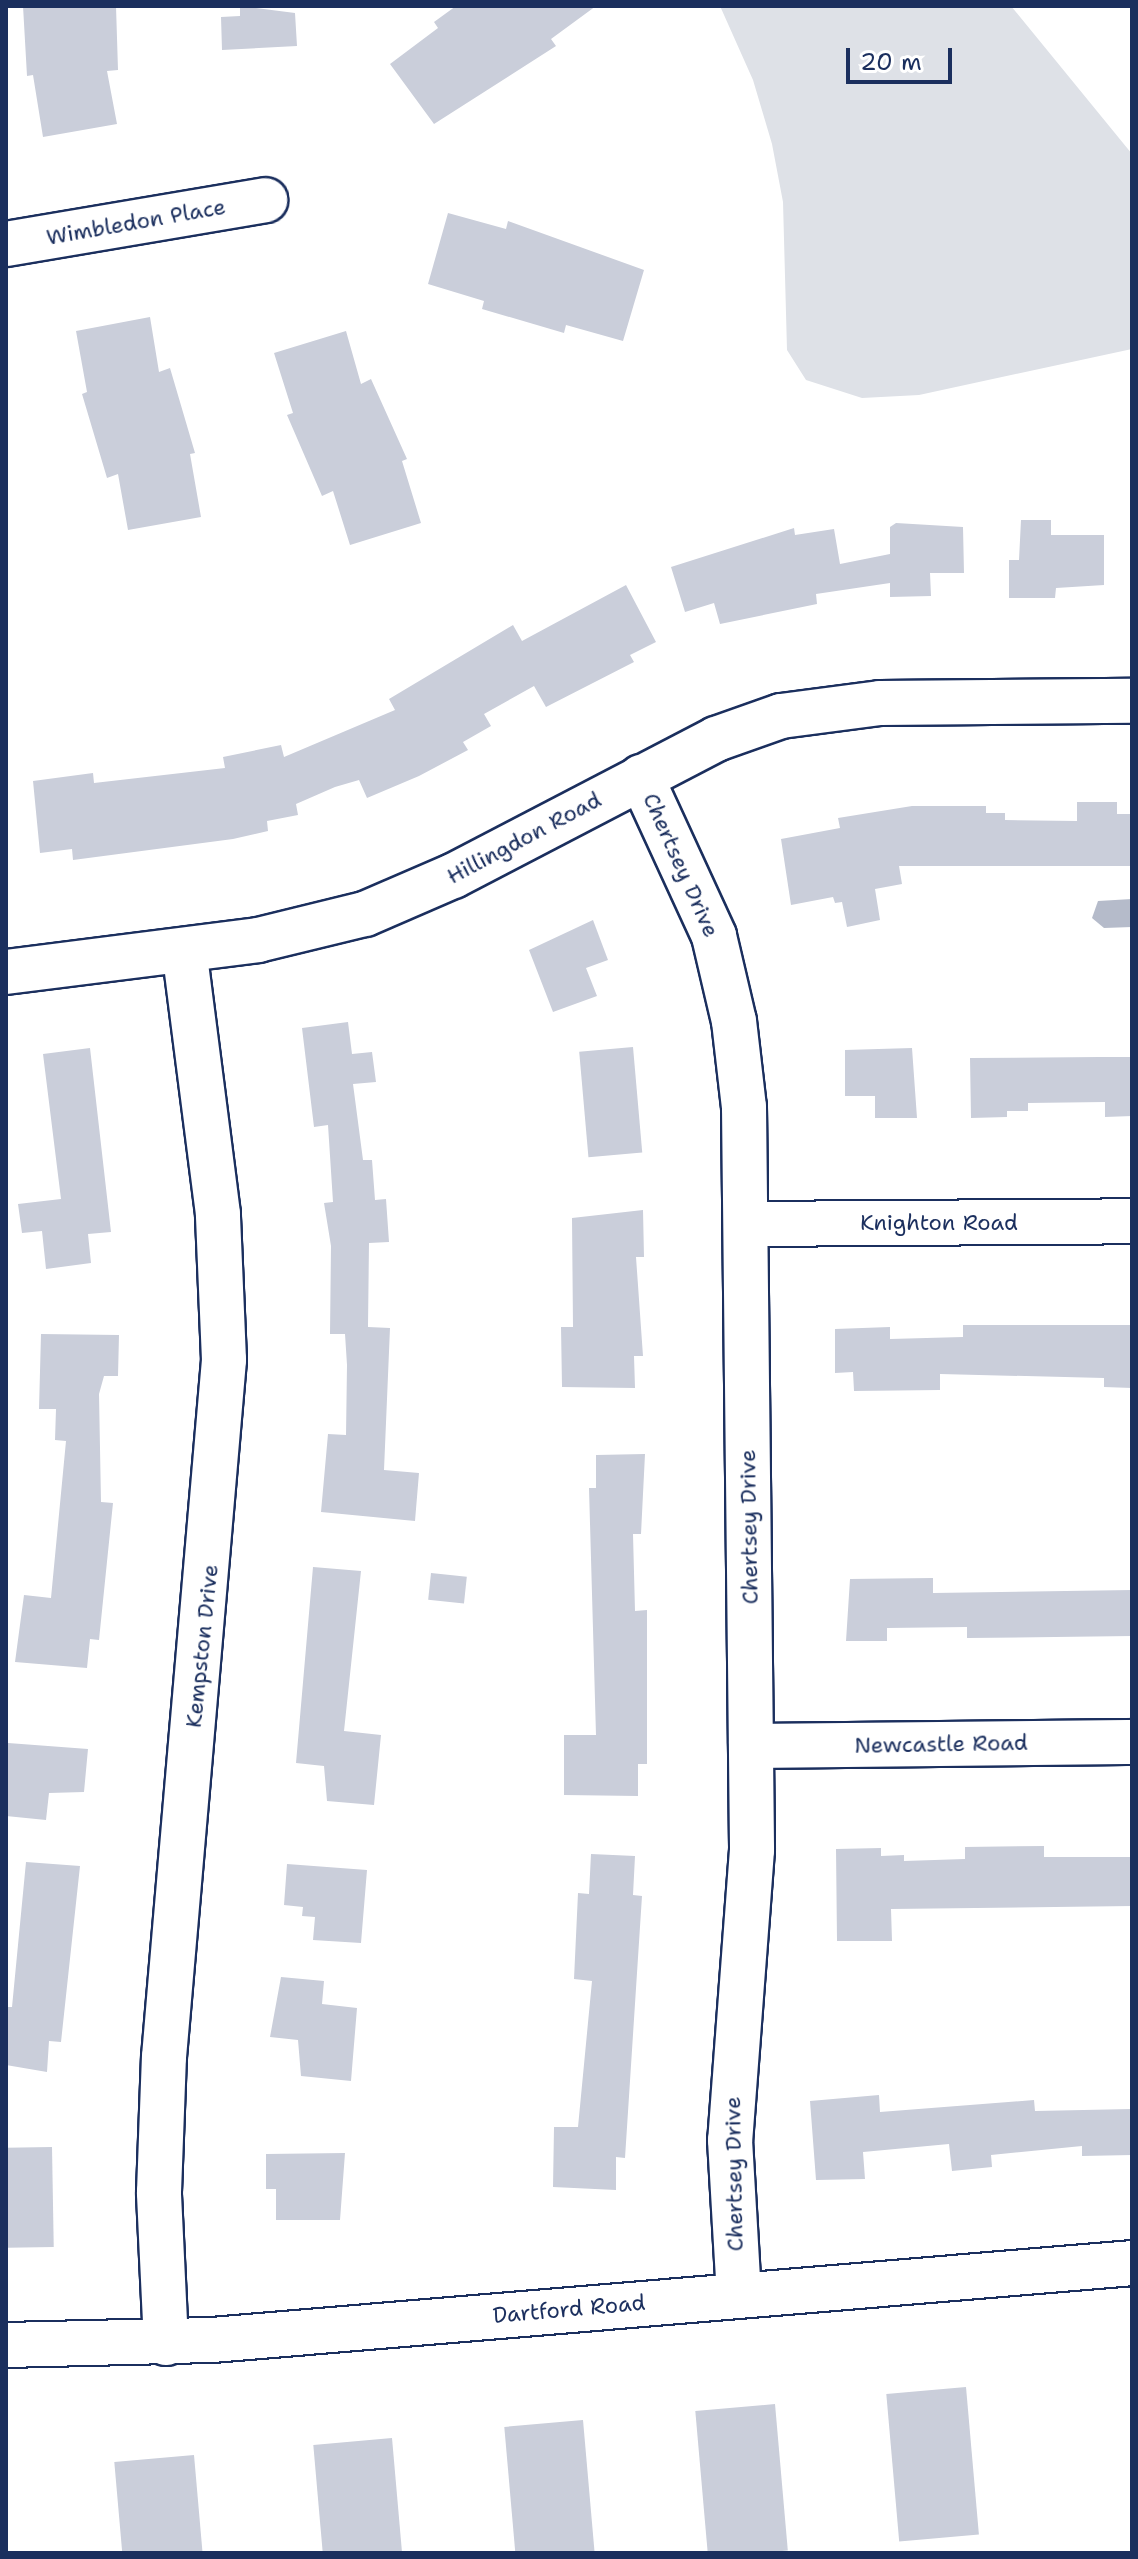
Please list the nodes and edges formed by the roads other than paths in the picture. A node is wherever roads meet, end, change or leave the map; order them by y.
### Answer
1 (265, 200) dead end
2 (6, 244) edge
3 (1132, 701) edge
4 (641, 777) junction
5 (184, 950) junction
6 (6, 972) edge
7 (1132, 1221) edge
8 (746, 1224) junction
9 (1132, 1742) edge
10 (751, 1746) junction
11 (1132, 2263) edge
12 (739, 2294) junction
13 (166, 2343) junction
14 (6, 2345) edge

1 - 2 street, Wimbledon Place
3 - 4 street, Hillingdon Road
4 - 5 street, Hillingdon Road
4 - 8 street, Chertsey Drive
5 - 6 street, Hillingdon Road
5 - 13 street, Kempston Drive
7 - 8 street, Knighton Road
8 - 10 street, Chertsey Drive
9 - 10 street, Newcastle Road
10 - 12 street, Chertsey Drive
11 - 12 street, Dartford Road
12 - 13 street, Dartford Road
13 - 14 street, Dartford Road

